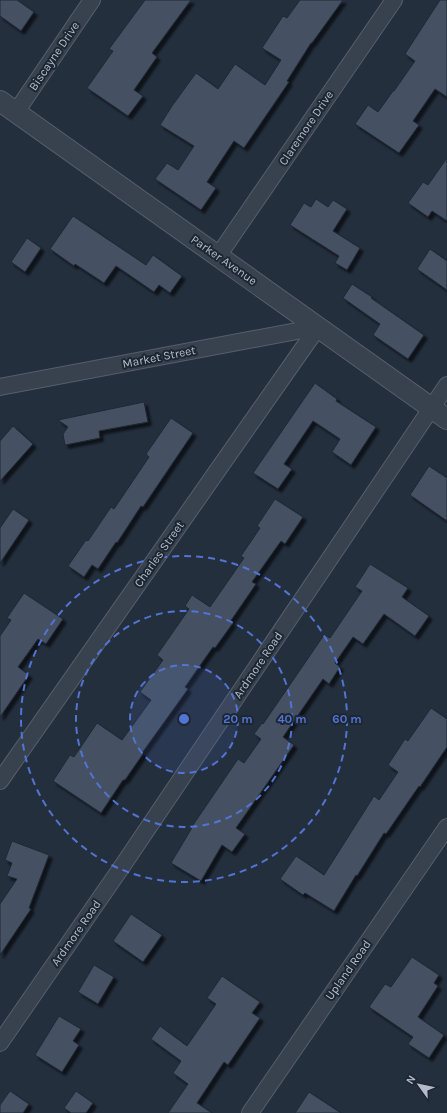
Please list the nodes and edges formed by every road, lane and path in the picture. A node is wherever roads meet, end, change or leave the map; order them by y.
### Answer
1 (92, 0) edge
2 (394, 0) edge
3 (8, 107) edge
4 (218, 256) junction
5 (318, 327) junction
6 (447, 386) edge
7 (0, 387) edge
8 (439, 413) edge
9 (0, 781) edge
10 (447, 827) edge
11 (0, 1043) edge
12 (250, 1113) edge

1 - 3 street, Biscayne Drive
2 - 4 street, Claremore Drive
3 - 4 street, Parker Avenue
4 - 5 street, Parker Avenue
5 - 7 street, Market Street
5 - 8 street, Parker Avenue
5 - 9 street, Charles Street
6 - 8 street, Ardmore Road
8 - 11 street, Ardmore Road
10 - 12 street, Upland Road

